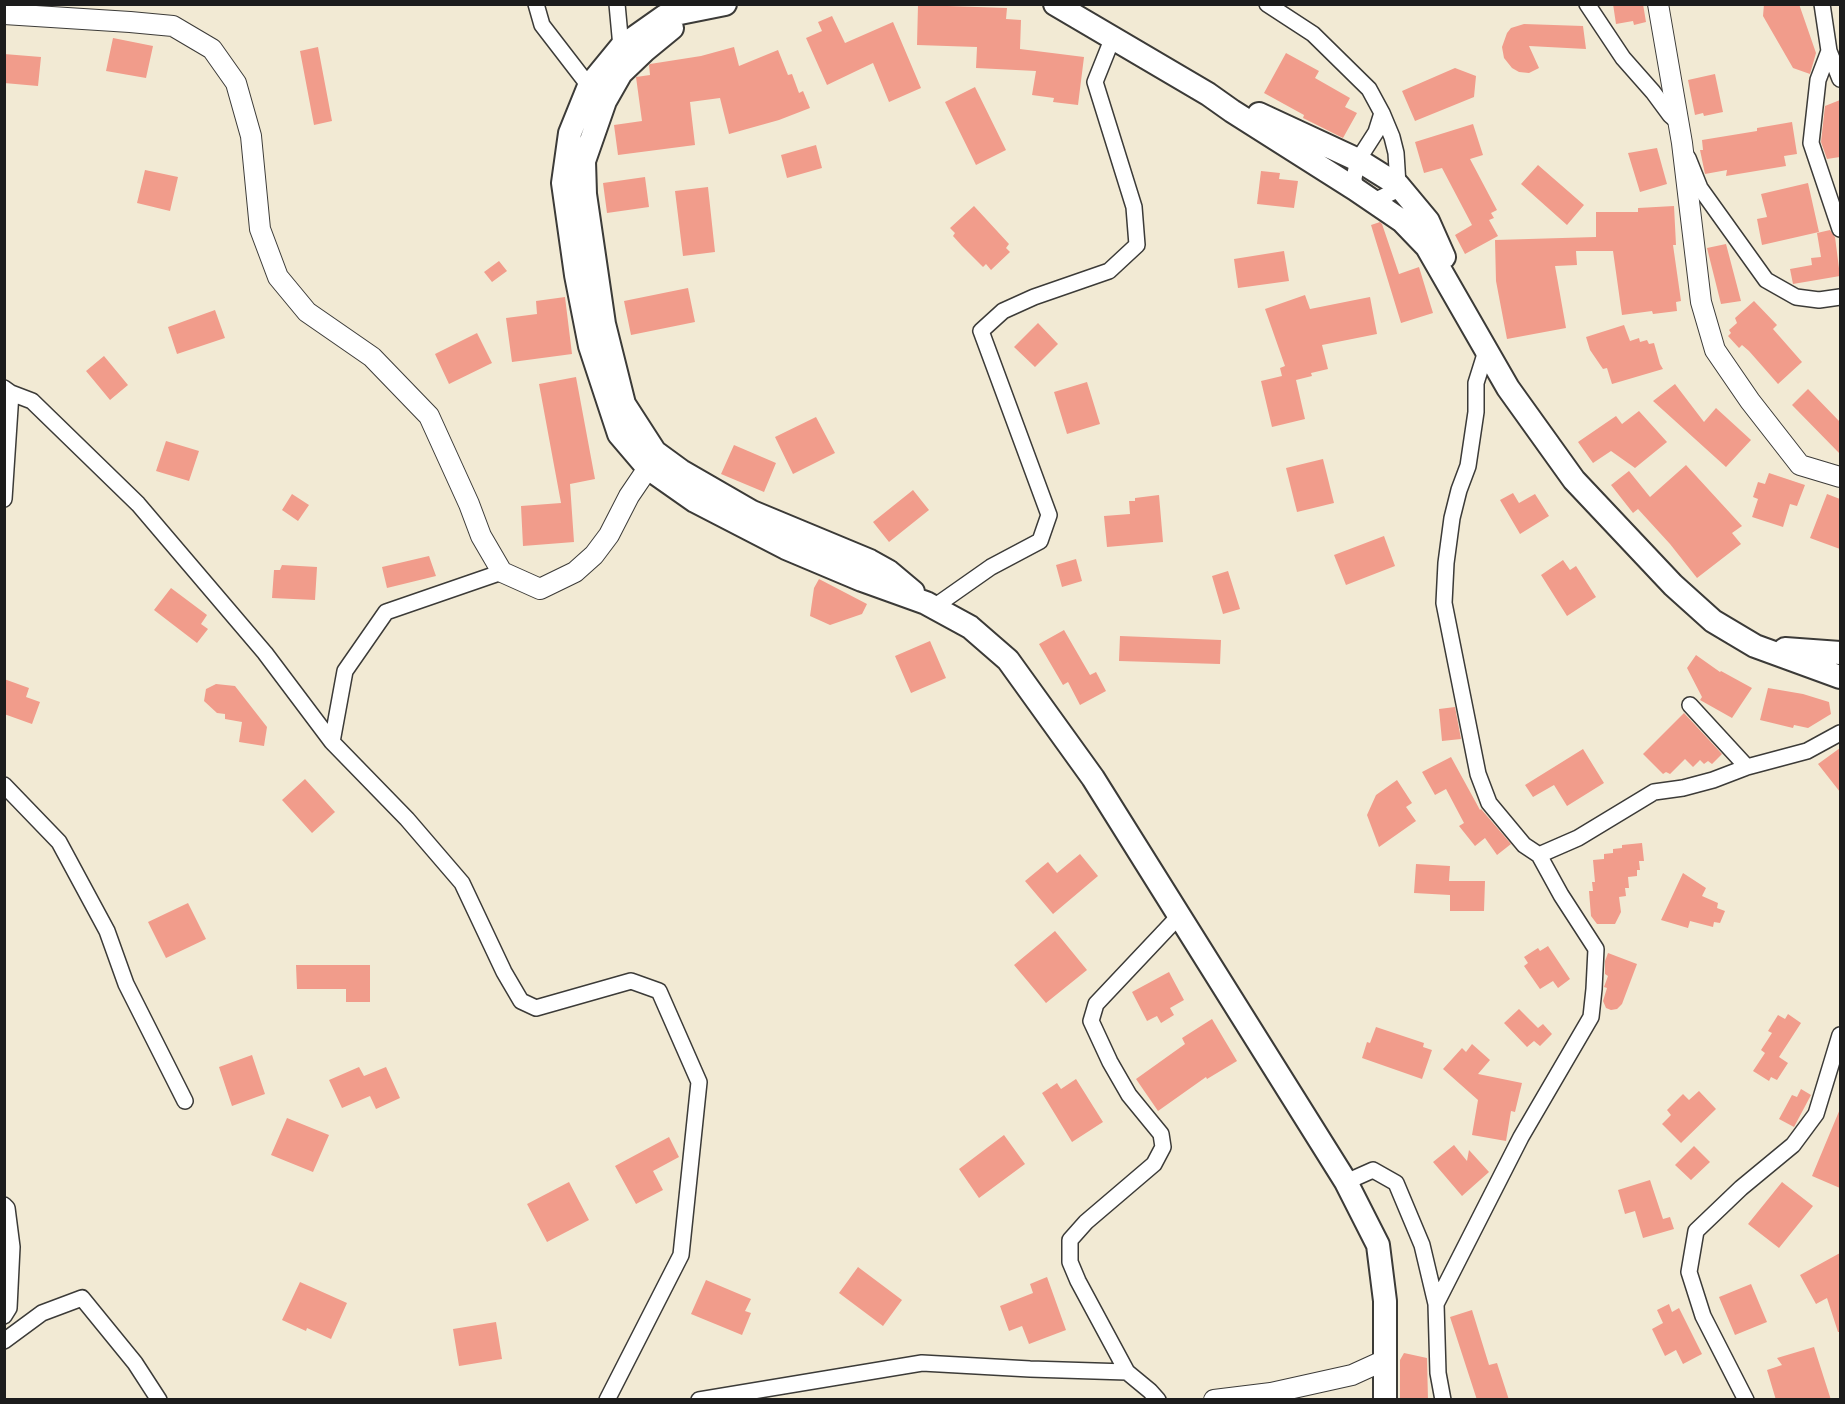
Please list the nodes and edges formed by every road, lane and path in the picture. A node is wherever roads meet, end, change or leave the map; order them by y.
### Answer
1 (536, 4) edge
2 (617, 4) edge
3 (1055, 4) edge
4 (1267, 4) edge
5 (1587, 4) edge
6 (1658, 4) edge
7 (1822, 4) edge
8 (717, 6) edge
9 (4, 14) edge
10 (1113, 37) junction
11 (621, 47) junction
12 (1829, 51) junction
13 (1840, 79) edge
14 (589, 86) junction
15 (1208, 93) junction
16 (1382, 113) junction
17 (1678, 122) junction
18 (1682, 143) junction
19 (1358, 160) junction
20 (1398, 184) junction
21 (1355, 189) junction
22 (1374, 201) junction
23 (1840, 229) edge
24 (1840, 297) edge
25 (1462, 306) junction
26 (1486, 351) junction
27 (8, 390) edge
28 (652, 460) junction
29 (1840, 477) edge
30 (4, 499) edge
31 (502, 572) junction
32 (930, 605) junction
33 (1755, 646) junction
34 (1840, 653) edge
35 (1840, 677) edge
36 (1690, 705) dead end
37 (1840, 733) edge
38 (332, 742) junction
39 (1747, 767) junction
40 (4, 785) edge
41 (1539, 855) junction
42 (1179, 916) junction
43 (1840, 1035) edge
44 (185, 1101) dead end
45 (1346, 1182) junction
46 (4, 1205) edge
47 (1436, 1304) junction
48 (4, 1316) edge
49 (4, 1341) edge
50 (1385, 1360) junction
51 (1127, 1372) junction
52 (159, 1400) edge
53 (607, 1400) edge
54 (699, 1400) edge
55 (1158, 1400) edge
56 (1214, 1400) edge
57 (1385, 1400) edge
58 (1443, 1400) edge
59 (1746, 1400) edge

1 - 14 street
2 - 11 street
3 - 10 main road
4 - 16 street
5 - 17 street
6 - 17 street
7 - 12 street
8 - 11 main road
8 - 28 main road
9 - 31 street
10 - 15 main road
10 - 32 street
11 - 14 main road
12 - 13 street
12 - 23 street
14 - 28 main road
15 - 19 main road
15 - 21 main road
16 - 19 street
16 - 20 street
17 - 18 street
18 - 24 street
18 - 29 street
19 - 20 main road
19 - 21 street
20 - 22 street
20 - 25 main road
21 - 22 main road
22 - 25 main road
25 - 26 main road
26 - 33 main road
26 - 41 street
27 - 30 street
27 - 38 street
28 - 31 street
28 - 32 main road
31 - 38 street
32 - 42 main road
33 - 34 main road
33 - 35 main road
36 - 39 street
37 - 39 street
38 - 53 street
39 - 41 street
40 - 44 street
41 - 47 street
42 - 45 main road
42 - 51 street
43 - 59 street
45 - 47 street
45 - 50 main road
46 - 48 street
47 - 58 street
49 - 52 street
50 - 56 street
50 - 57 main road
51 - 54 street
51 - 55 street

